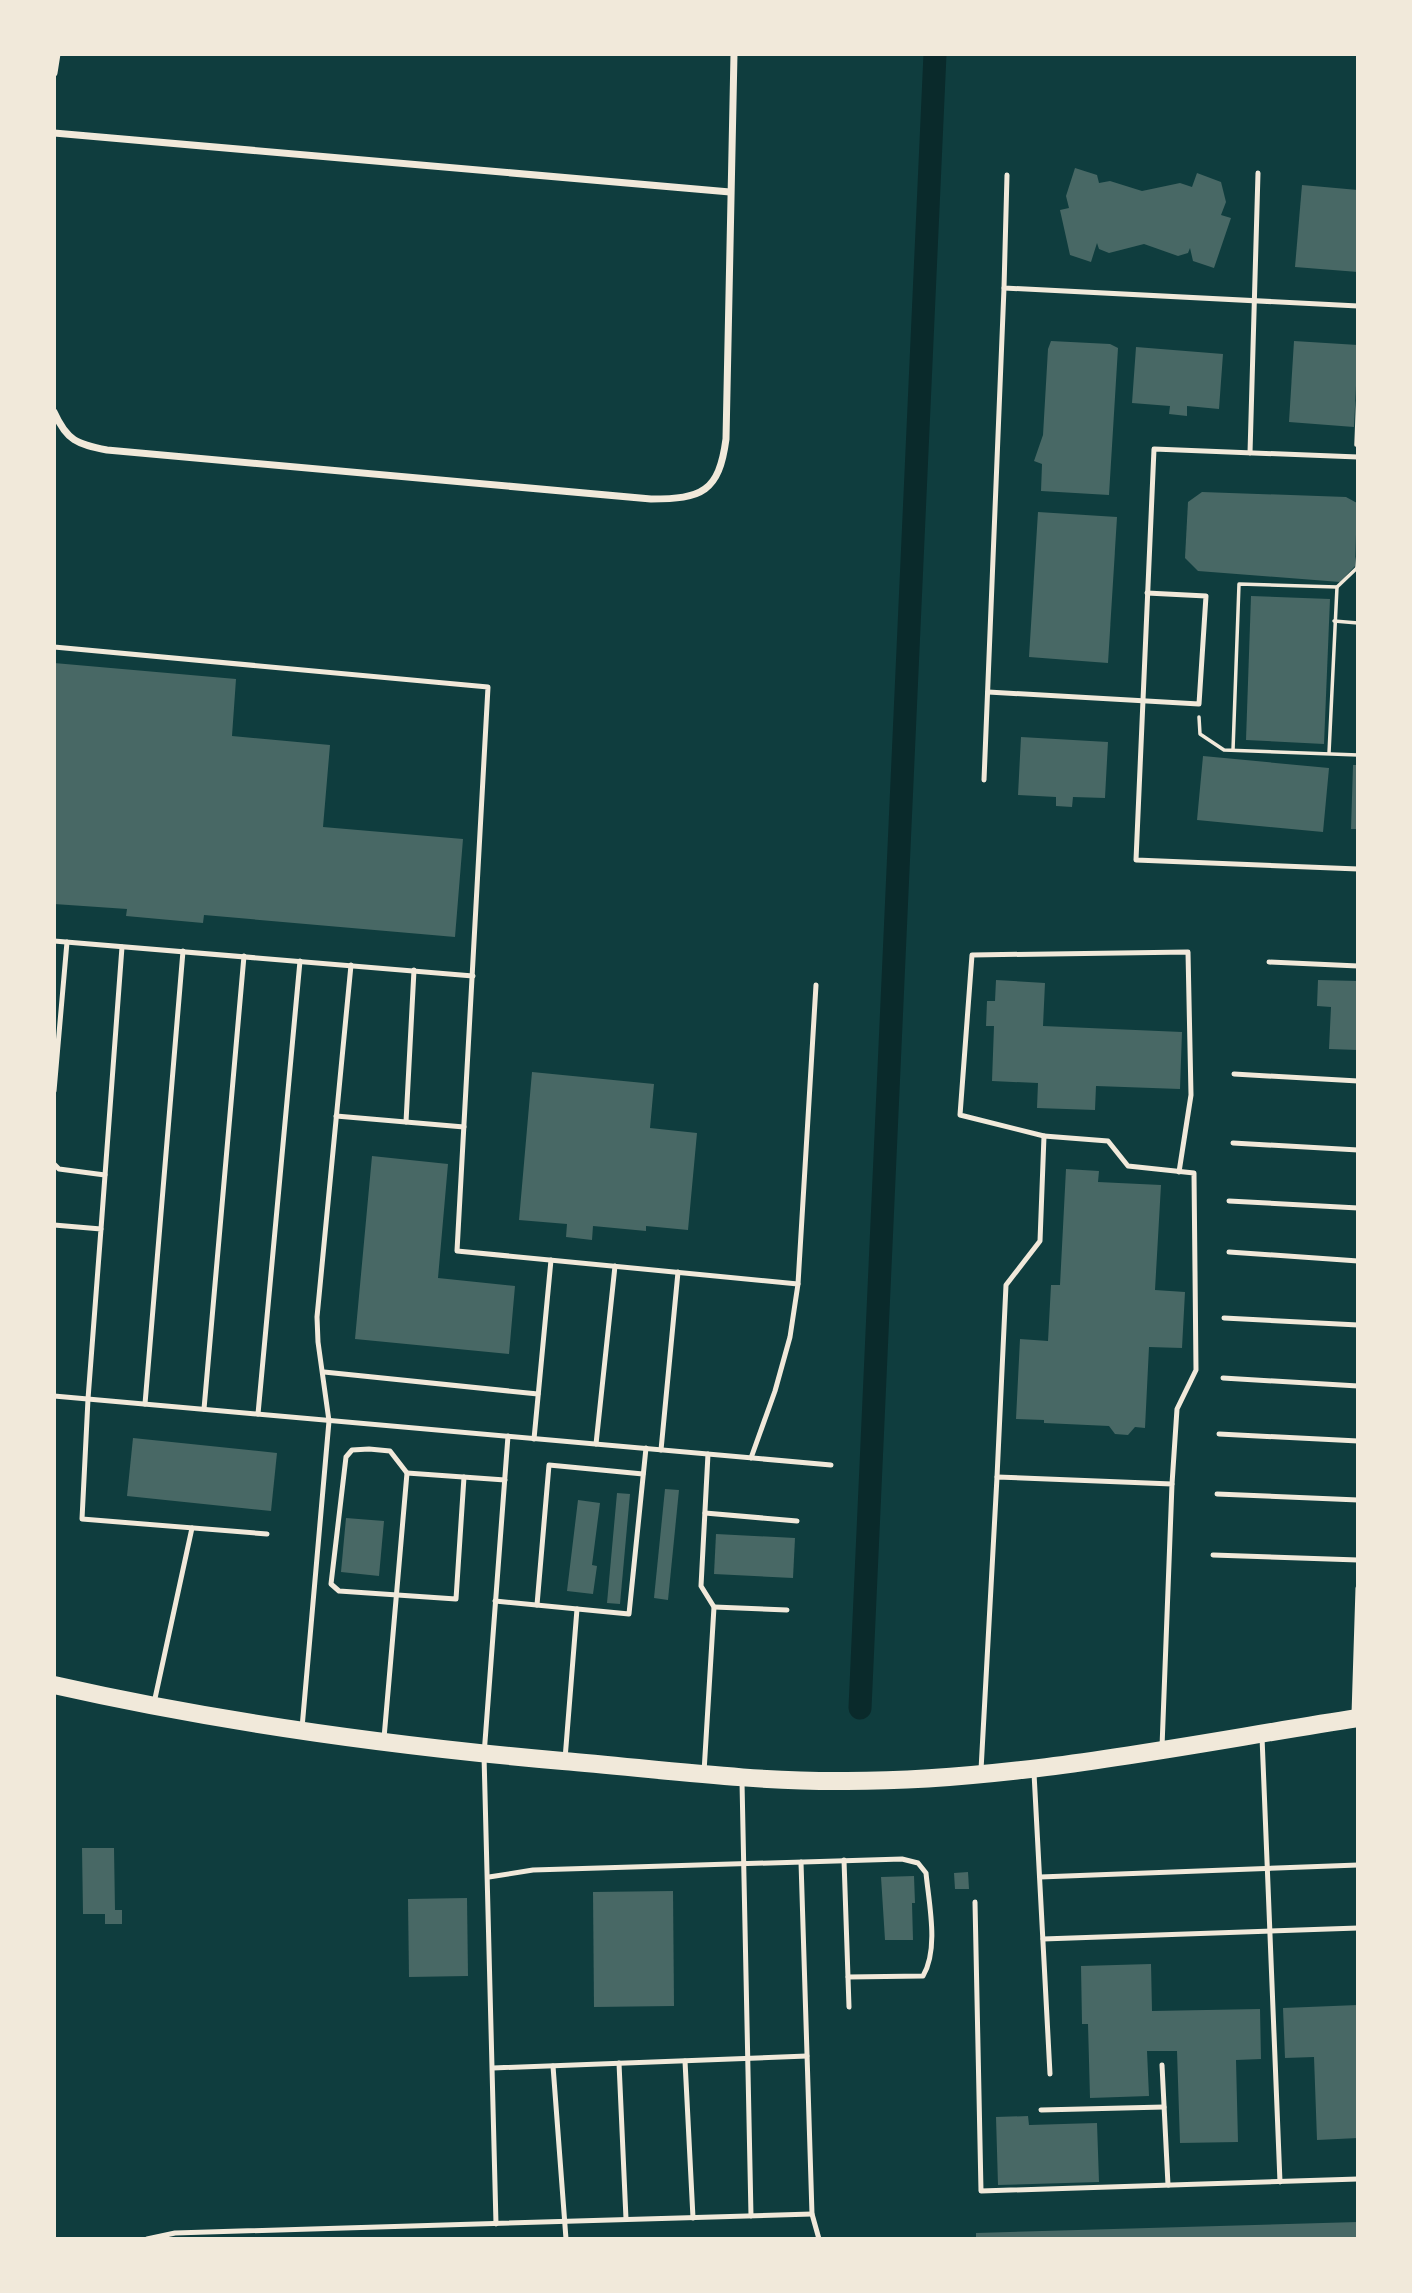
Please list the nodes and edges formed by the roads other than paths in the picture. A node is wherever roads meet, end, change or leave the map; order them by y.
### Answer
1 (57, 54) edge
2 (734, 54) edge
3 (54, 73) edge
4 (54, 134) edge
5 (1258, 173) dead end
6 (1007, 175) dead end
7 (730, 192) junction
8 (1004, 288) junction
9 (1255, 300) junction
10 (1358, 306) edge
11 (54, 412) edge
12 (1250, 453) junction
13 (1356, 457) edge
14 (1147, 593) junction
15 (54, 648) edge
16 (988, 692) junction
17 (1142, 700) junction
18 (984, 780) dead end
19 (1358, 869) edge
20 (54, 941) edge
21 (68, 942) junction
22 (122, 947) junction
23 (183, 951) junction
24 (244, 956) junction
25 (300, 961) junction
26 (1269, 962) dead end
27 (351, 965) junction
28 (1358, 966) edge
29 (414, 970) junction
30 (473, 976) junction
31 (816, 985) dead end
32 (1234, 1074) dead end
33 (1358, 1081) edge
34 (54, 1091) edge
35 (336, 1116) junction
36 (406, 1122) junction
37 (464, 1127) junction
38 (1044, 1136) junction
39 (1233, 1143) dead end
40 (1358, 1150) edge
41 (54, 1164) edge
42 (1179, 1172) junction
43 (106, 1175) junction
44 (1229, 1200) dead end
45 (1358, 1208) edge
46 (54, 1226) edge
47 (101, 1230) junction
48 (1229, 1252) dead end
49 (551, 1260) junction
50 (1358, 1261) edge
51 (615, 1266) junction
52 (678, 1272) junction
53 (798, 1284) junction
54 (1224, 1318) dead end
55 (1358, 1325) edge
56 (324, 1372) junction
57 (1223, 1378) dead end
58 (1358, 1386) edge
59 (538, 1394) junction
60 (54, 1396) edge
61 (88, 1399) junction
62 (145, 1404) junction
63 (204, 1409) junction
64 (258, 1414) junction
65 (328, 1421) junction
66 (1219, 1434) dead end
67 (508, 1436) junction
68 (534, 1439) junction
69 (1358, 1441) edge
70 (596, 1444) junction
71 (646, 1448) junction
72 (661, 1450) junction
73 (708, 1454) junction
74 (751, 1458) junction
75 (831, 1465) dead end
76 (407, 1473) junction
77 (643, 1474) junction
78 (464, 1477) junction
79 (997, 1477) junction
80 (505, 1480) junction
81 (1172, 1484) junction
82 (1217, 1494) dead end
83 (1358, 1500) edge
84 (705, 1513) junction
85 (797, 1521) dead end
86 (192, 1528) junction
87 (267, 1534) dead end
88 (1213, 1555) dead end
89 (1358, 1560) edge
90 (1358, 1588) edge
91 (396, 1594) junction
92 (495, 1601) junction
93 (537, 1605) junction
94 (713, 1607) junction
95 (577, 1609) junction
96 (787, 1610) dead end
97 (54, 1685) edge
98 (153, 1706) junction
99 (1356, 1719) edge
100 (302, 1731) junction
101 (1262, 1733) junction
102 (384, 1742) junction
103 (1161, 1750) junction
104 (484, 1755) junction
105 (565, 1761) junction
106 (1033, 1768) junction
107 (981, 1774) junction
108 (704, 1775) junction
109 (742, 1778) junction
110 (844, 1860) junction
111 (801, 1862) junction
112 (745, 1863) junction
113 (1358, 1865) edge
114 (1268, 1869) junction
115 (489, 1877) junction
116 (1040, 1877) junction
117 (975, 1902) dead end
118 (1358, 1928) edge
119 (1270, 1931) junction
120 (1043, 1939) junction
121 (848, 1977) junction
122 (849, 2007) dead end
123 (807, 2056) junction
124 (748, 2058) junction
125 (685, 2061) junction
126 (620, 2063) junction
127 (1162, 2065) dead end
128 (553, 2066) junction
129 (493, 2068) junction
130 (1050, 2074) dead end
131 (1164, 2107) junction
132 (1041, 2110) dead end
133 (1358, 2179) edge
134 (1280, 2182) junction
135 (1168, 2185) junction
136 (813, 2214) junction
137 (751, 2216) junction
138 (693, 2218) junction
139 (626, 2219) junction
140 (563, 2221) junction
141 (496, 2224) junction
142 (147, 2239) edge
143 (566, 2239) edge
144 (819, 2239) edge

1 - 3 street
2 - 7 street
4 - 7 street
5 - 9 lane
6 - 8 lane
7 - 11 street
8 - 9 lane
8 - 16 lane
9 - 10 lane
9 - 12 lane
12 - 13 lane
12 - 14 lane
14 - 17 lane
14 - 17 lane
15 - 30 lane
16 - 17 lane
16 - 18 lane
17 - 19 lane
20 - 21 lane
21 - 22 lane
21 - 34 lane
22 - 23 lane
22 - 43 lane
23 - 24 lane
23 - 62 lane
24 - 25 lane
24 - 63 lane
25 - 27 lane
25 - 64 lane
26 - 28 lane
27 - 29 lane
27 - 35 lane
29 - 30 lane
29 - 36 lane
30 - 37 lane
31 - 53 lane
32 - 33 lane
35 - 36 lane
35 - 56 lane
36 - 37 lane
37 - 49 lane
38 - 42 lane
38 - 42 lane
38 - 79 lane
39 - 40 lane
41 - 43 lane
42 - 81 lane
43 - 47 lane
44 - 45 lane
46 - 47 lane
47 - 61 lane
48 - 50 lane
49 - 51 lane
49 - 59 lane
51 - 52 lane
51 - 70 lane
52 - 53 lane
52 - 72 lane
53 - 74 lane
54 - 55 lane
56 - 59 lane
56 - 65 lane
57 - 58 lane
59 - 68 lane
60 - 61 lane
61 - 62 lane
61 - 86 lane
62 - 63 lane
63 - 64 lane
64 - 65 lane
65 - 67 lane
65 - 100 lane
66 - 69 lane
67 - 68 lane
67 - 80 lane
68 - 70 lane
70 - 71 lane
71 - 72 lane
71 - 77 lane
72 - 73 lane
73 - 74 lane
73 - 84 lane
74 - 75 lane
76 - 78 lane
76 - 91 lane
76 - 91 lane
77 - 93 lane
77 - 95 lane
78 - 80 lane
78 - 91 lane
79 - 81 lane
79 - 107 lane
80 - 92 lane
81 - 103 lane
82 - 83 lane
84 - 85 lane
84 - 94 lane
86 - 87 lane
86 - 98 lane
88 - 89 lane
90 - 99 lane
91 - 102 lane
92 - 93 lane
92 - 104 lane
93 - 95 lane
94 - 96 lane
94 - 108 lane
95 - 105 lane
97 - 98 main road
98 - 100 main road
99 - 101 main road
100 - 102 main road
101 - 103 main road
101 - 114 lane
102 - 104 main road
103 - 106 main road
104 - 105 main road
104 - 115 lane
105 - 108 main road
106 - 107 main road
106 - 116 lane
107 - 109 main road
108 - 109 main road
109 - 112 lane
110 - 111 lane
110 - 121 lane
110 - 121 lane
111 - 112 lane
111 - 123 lane
112 - 115 lane
112 - 124 lane
113 - 114 lane
114 - 116 lane
114 - 119 lane
115 - 129 lane
116 - 120 lane
117 - 135 lane
118 - 119 lane
119 - 120 lane
119 - 134 lane
120 - 130 lane
121 - 122 lane
123 - 124 lane
123 - 136 lane
124 - 125 lane
124 - 137 lane
125 - 126 lane
125 - 138 lane
126 - 128 lane
126 - 139 lane
127 - 131 lane
128 - 129 lane
128 - 140 lane
129 - 141 lane
131 - 132 lane
131 - 135 lane
133 - 134 lane
134 - 135 lane
136 - 137 lane
136 - 144 lane
137 - 138 lane
138 - 139 lane
139 - 140 lane
140 - 141 lane
140 - 143 lane
141 - 142 lane

